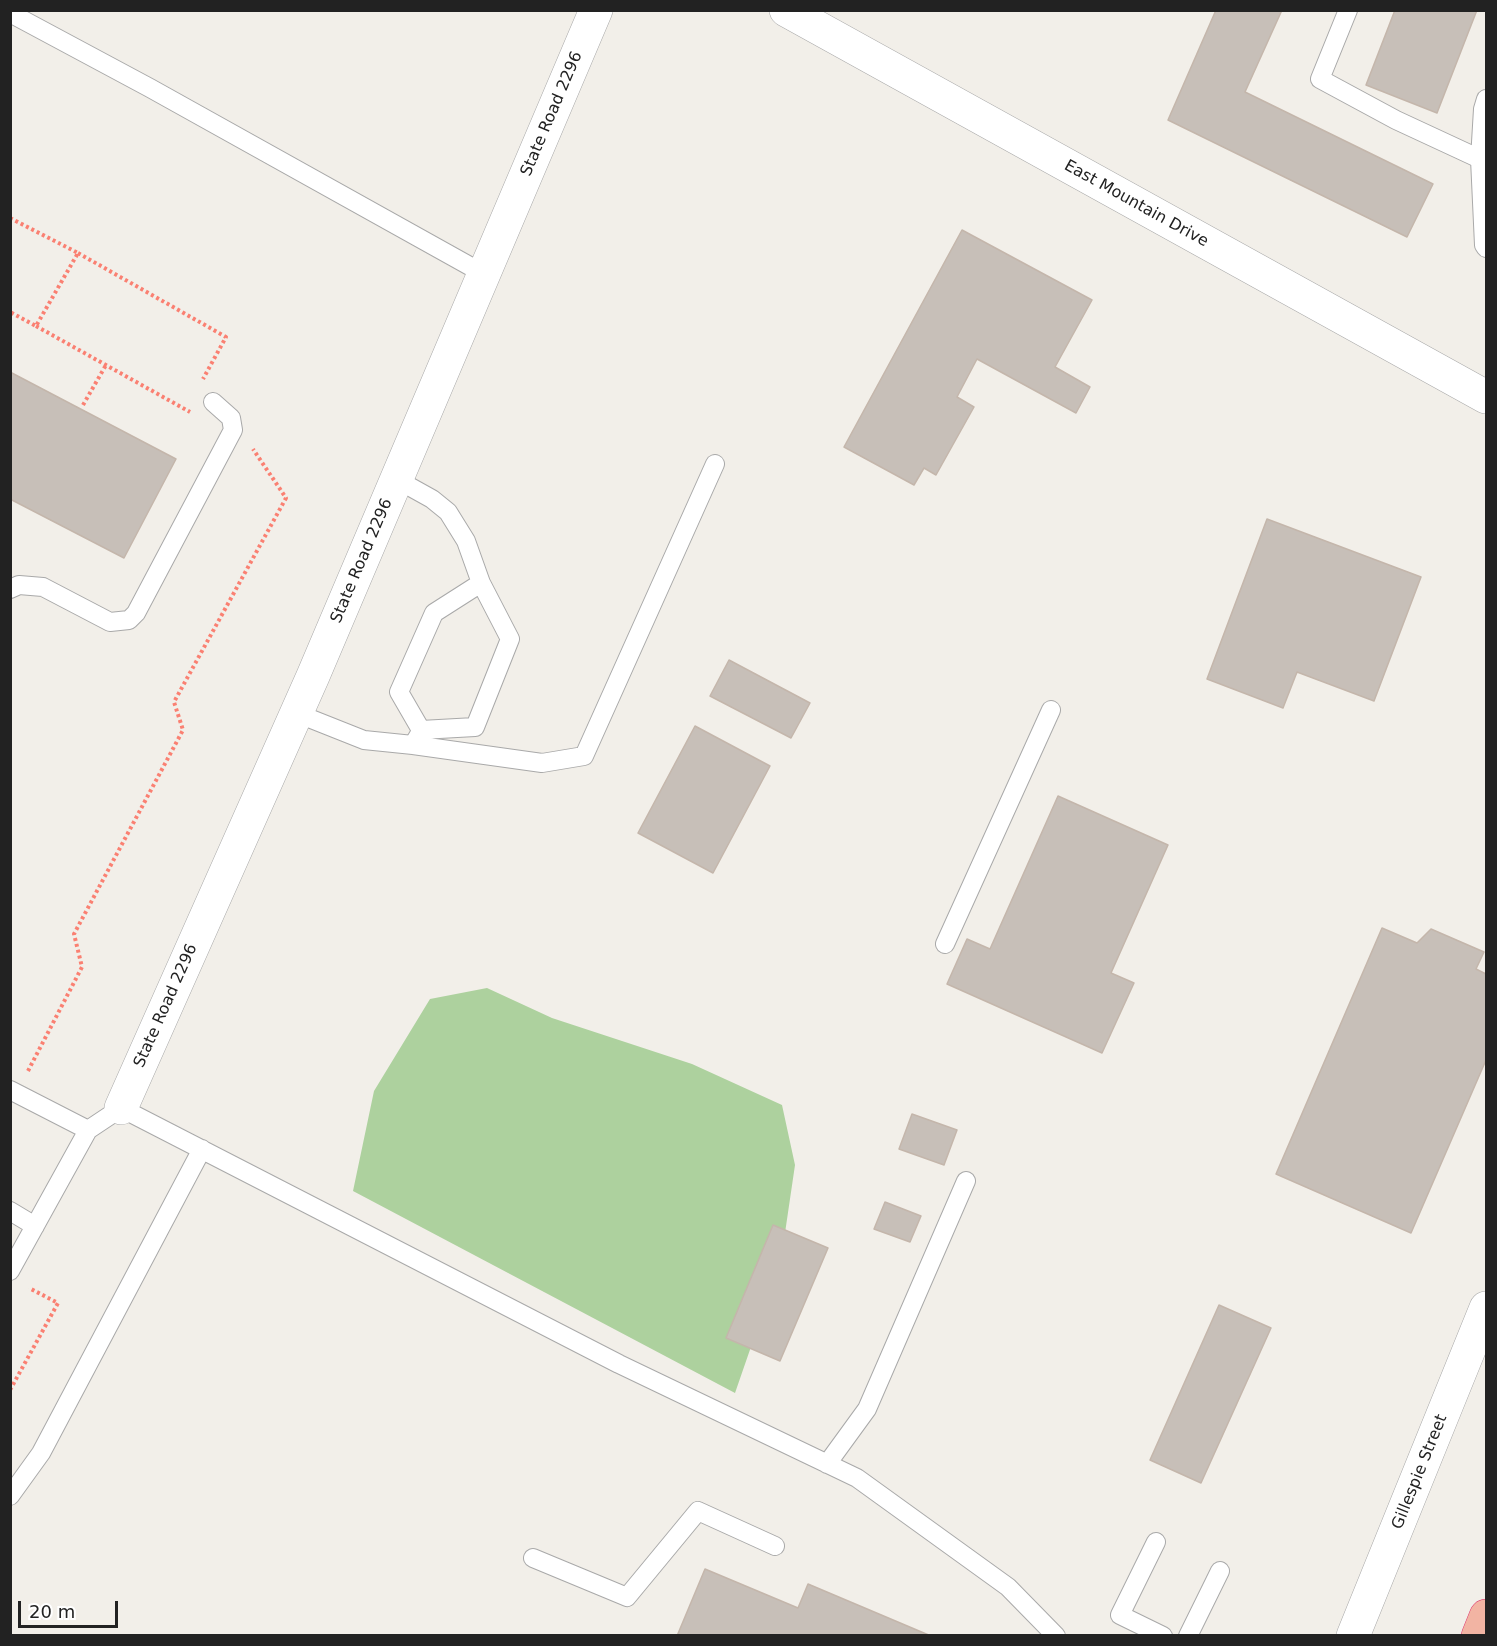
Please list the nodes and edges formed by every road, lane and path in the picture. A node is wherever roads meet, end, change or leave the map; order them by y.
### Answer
1 (596, 10) edge
2 (786, 10) edge
3 (1348, 10) edge
4 (10, 13) edge
5 (1486, 99) edge
6 (1483, 159) edge
7 (10, 218) edge
8 (1486, 248) edge
9 (78, 253) junction
10 (484, 274) junction
11 (10, 312) edge
12 (36, 326) junction
13 (106, 365) junction
14 (200, 383) dead end
15 (1486, 397) edge
16 (190, 401) dead end
17 (213, 402) dead end
18 (83, 405) dead end
19 (185, 410) junction
20 (231, 435) junction
21 (715, 464) dead end
22 (396, 479) junction
23 (481, 583) junction
24 (10, 589) edge
25 (1051, 710) dead end
26 (296, 713) junction
27 (417, 738) junction
28 (945, 944) dead end
29 (14, 1092) edge
30 (121, 1108) junction
31 (88, 1130) junction
32 (202, 1149) junction
33 (966, 1181) dead end
34 (10, 1211) edge
35 (35, 1226) junction
36 (15, 1277) edge
37 (1486, 1308) edge
38 (10, 1390) edge
39 (827, 1464) junction
40 (10, 1496) edge
41 (1156, 1542) dead end
42 (775, 1546) dead end
43 (532, 1558) dead end
44 (1220, 1572) dead end
45 (1486, 1616) edge
46 (1056, 1635) edge
47 (1163, 1635) edge
48 (1188, 1635) edge
49 (1353, 1635) edge
50 (1478, 1635) edge

1 - 10 street, State Road 2296
2 - 15 street, East Mountain Drive
3 - 6 lane
4 - 10 lane
5 - 6 lane
6 - 8 lane
7 - 9 path
9 - 12 path
9 - 14 path
10 - 22 street, State Road 2296
11 - 12 path
12 - 13 path
13 - 18 path
13 - 19 path
16 - 19 path
17 - 20 lane
19 - 20 path
20 - 24 lane
20 - 29 path
21 - 27 lane
22 - 23 lane
22 - 26 street, State Road 2296
23 - 27 lane
23 - 27 lane
25 - 28 lane
26 - 27 lane
26 - 30 street, State Road 2296
29 - 31 lane
30 - 31 lane
30 - 32 lane
31 - 35 lane
32 - 39 lane
32 - 40 lane
33 - 39 lane
34 - 35 lane
35 - 36 lane
36 - 38 path
37 - 49 street, Gillespie Street
39 - 46 lane
41 - 47 lane
42 - 43 lane
44 - 48 lane
45 - 50 highway

